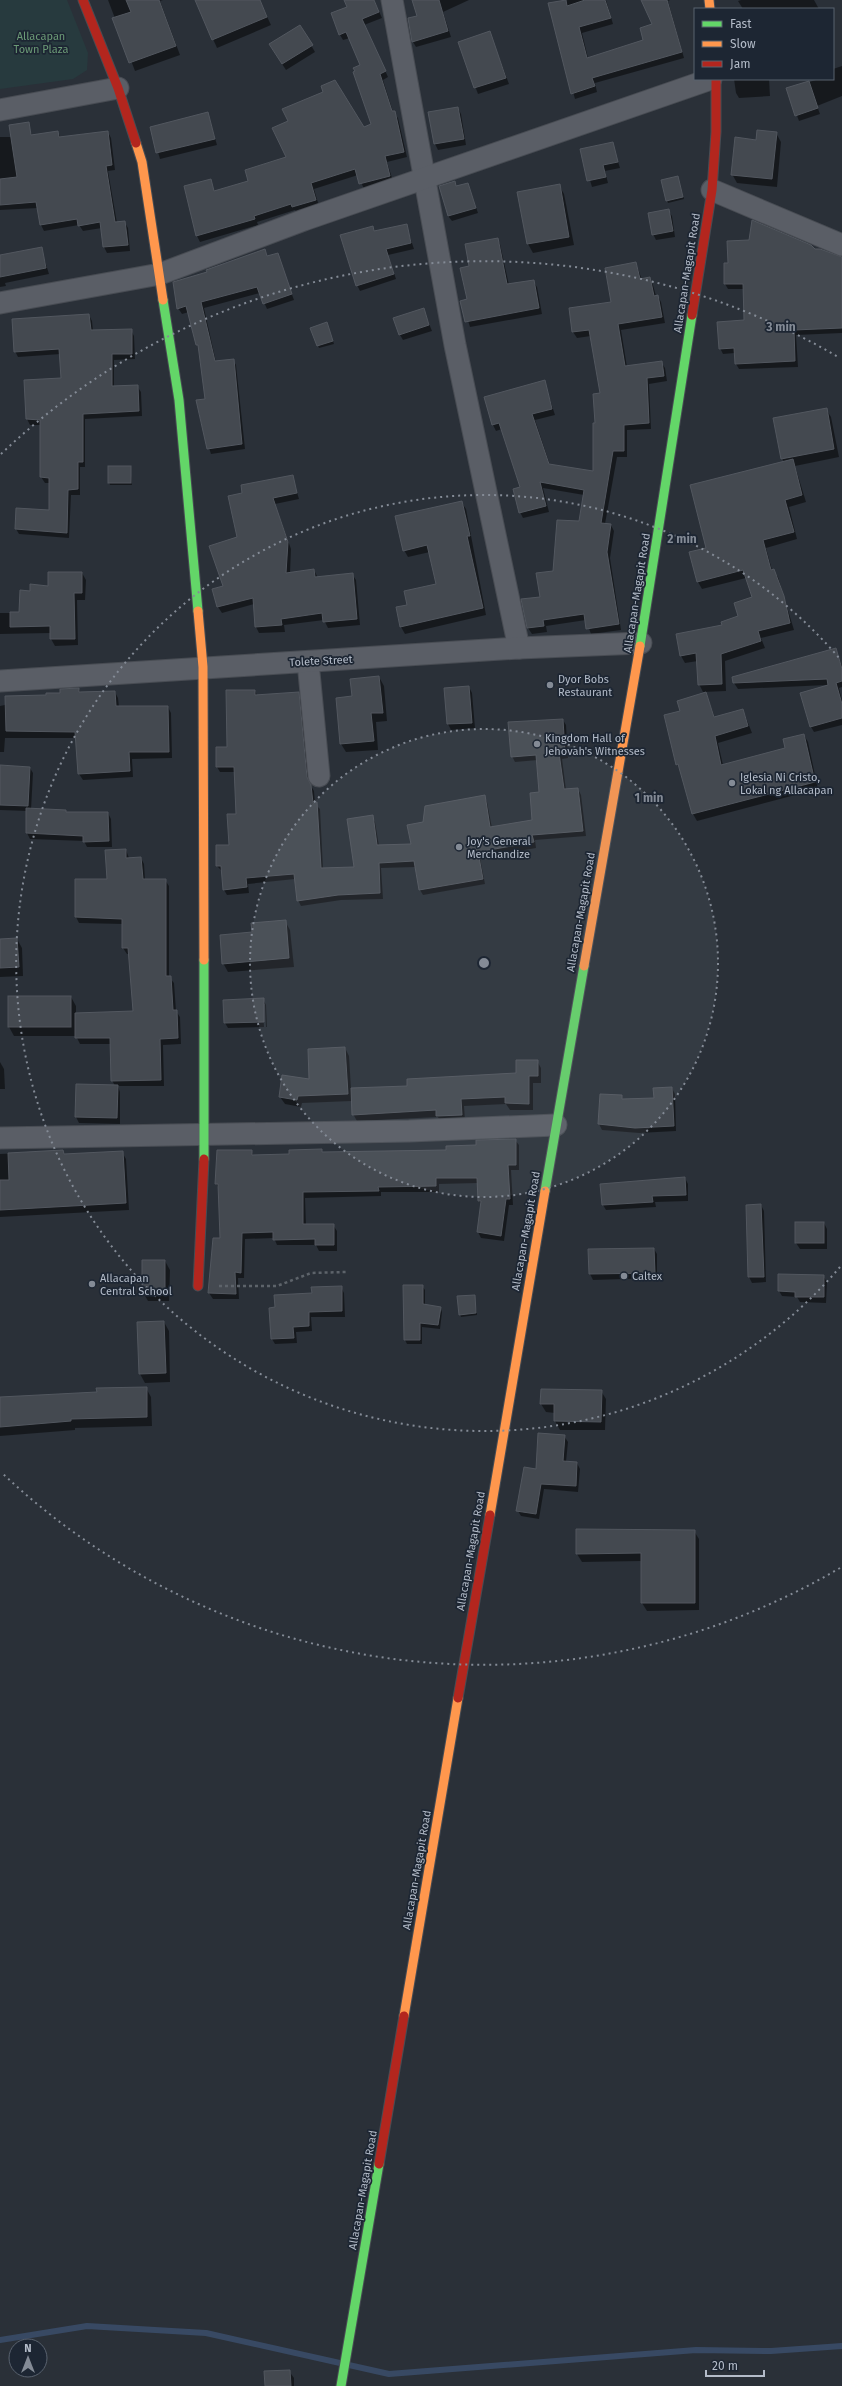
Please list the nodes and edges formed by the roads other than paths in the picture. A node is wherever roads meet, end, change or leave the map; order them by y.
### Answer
1 (83, 0) edge
2 (392, 0) edge
3 (708, 80) edge
4 (716, 80) edge
5 (118, 88) junction
6 (0, 110) edge
7 (425, 179) junction
8 (712, 190) junction
9 (842, 245) edge
10 (160, 274) junction
11 (0, 303) edge
12 (642, 643) junction
13 (519, 648) junction
14 (308, 662) junction
15 (203, 667) junction
16 (0, 681) edge
17 (318, 776) dead end
18 (556, 1125) junction
19 (205, 1134) junction
20 (0, 1138) edge
21 (198, 1286) road end
22 (341, 2385) edge

1 - 5 main road
2 - 7 street
3 - 7 street
4 - 8 main road, Allacapan-Magapit Road
5 - 6 street
5 - 10 main road
7 - 10 street
7 - 13 street
8 - 9 street
8 - 12 main road, Allacapan-Magapit Road
10 - 11 street
10 - 15 main road
12 - 13 street, Tolete Street
12 - 18 main road, Allacapan-Magapit Road
13 - 14 street, Tolete Street
14 - 15 street, Tolete Street
14 - 17 street
15 - 16 street, Tolete Street
15 - 19 main road
18 - 19 street
18 - 22 main road, Allacapan-Magapit Road
19 - 20 street
19 - 21 main road

